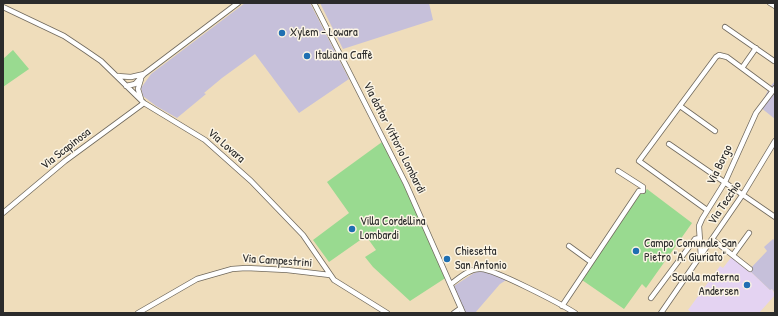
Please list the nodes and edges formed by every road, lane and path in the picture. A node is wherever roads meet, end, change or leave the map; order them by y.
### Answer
1 (238, 3) edge
2 (314, 3) edge
3 (770, 3) edge
4 (775, 6) edge
5 (3, 7) edge
6 (725, 27) dead end
7 (756, 48) junction
8 (774, 61) edge
9 (742, 68) junction
10 (144, 74) junction
11 (117, 76) junction
12 (131, 77) junction
13 (126, 86) junction
14 (774, 89) edge
15 (142, 101) junction
16 (680, 106) junction
17 (715, 131) dead end
18 (775, 141) edge
19 (669, 144) dead end
20 (618, 171) dead end
21 (725, 182) junction
22 (743, 194) junction
23 (707, 210) junction
24 (3, 213) edge
25 (775, 217) edge
26 (750, 233) dead end
27 (699, 238) junction
28 (712, 239) junction
29 (569, 246) dead end
30 (733, 255) junction
31 (701, 256) junction
32 (591, 262) junction
33 (750, 269) dead end
34 (330, 275) junction
35 (451, 284) junction
36 (651, 298) dead end
37 (562, 306) junction
38 (461, 308) junction
39 (138, 313) edge
40 (388, 313) edge
41 (454, 313) edge
42 (463, 313) edge
43 (575, 313) edge
44 (661, 313) edge

1 - 10 street
2 - 35 street, Via dottor Vittorio Lombardi
3 - 4 street
5 - 11 street, Via Lovara
6 - 7 street
7 - 8 street
7 - 9 street
9 - 14 street
9 - 16 street
10 - 12 street
10 - 13 street
10 - 15 street
11 - 12 street
11 - 13 street, Via Lovara
12 - 13 street
13 - 15 street, Via Lovara
14 - 21 street, Via Borgo
15 - 24 street, Via Scapinosa
15 - 34 street, Via Lovara
16 - 17 street
16 - 23 street
18 - 22 street, Via Tecchio
19 - 21 street
20 - 32 street
21 - 22 street
21 - 23 street, Via Borgo
22 - 25 street
22 - 28 street, Via Tecchio
23 - 27 street, Via Borgo
26 - 30 street
27 - 31 street, Via Borgo
27 - 36 street
28 - 30 street
28 - 31 street, Via Tecchio
29 - 32 street
30 - 33 street
31 - 44 street, Via Tecchio
32 - 37 street
34 - 39 street, Via Campestrini
34 - 40 street, Via Lovara
35 - 37 street
35 - 38 street, Via dottor Vittorio Lombardi
37 - 43 street
38 - 41 street
38 - 42 street, Via dottor Vittorio Lombardi

